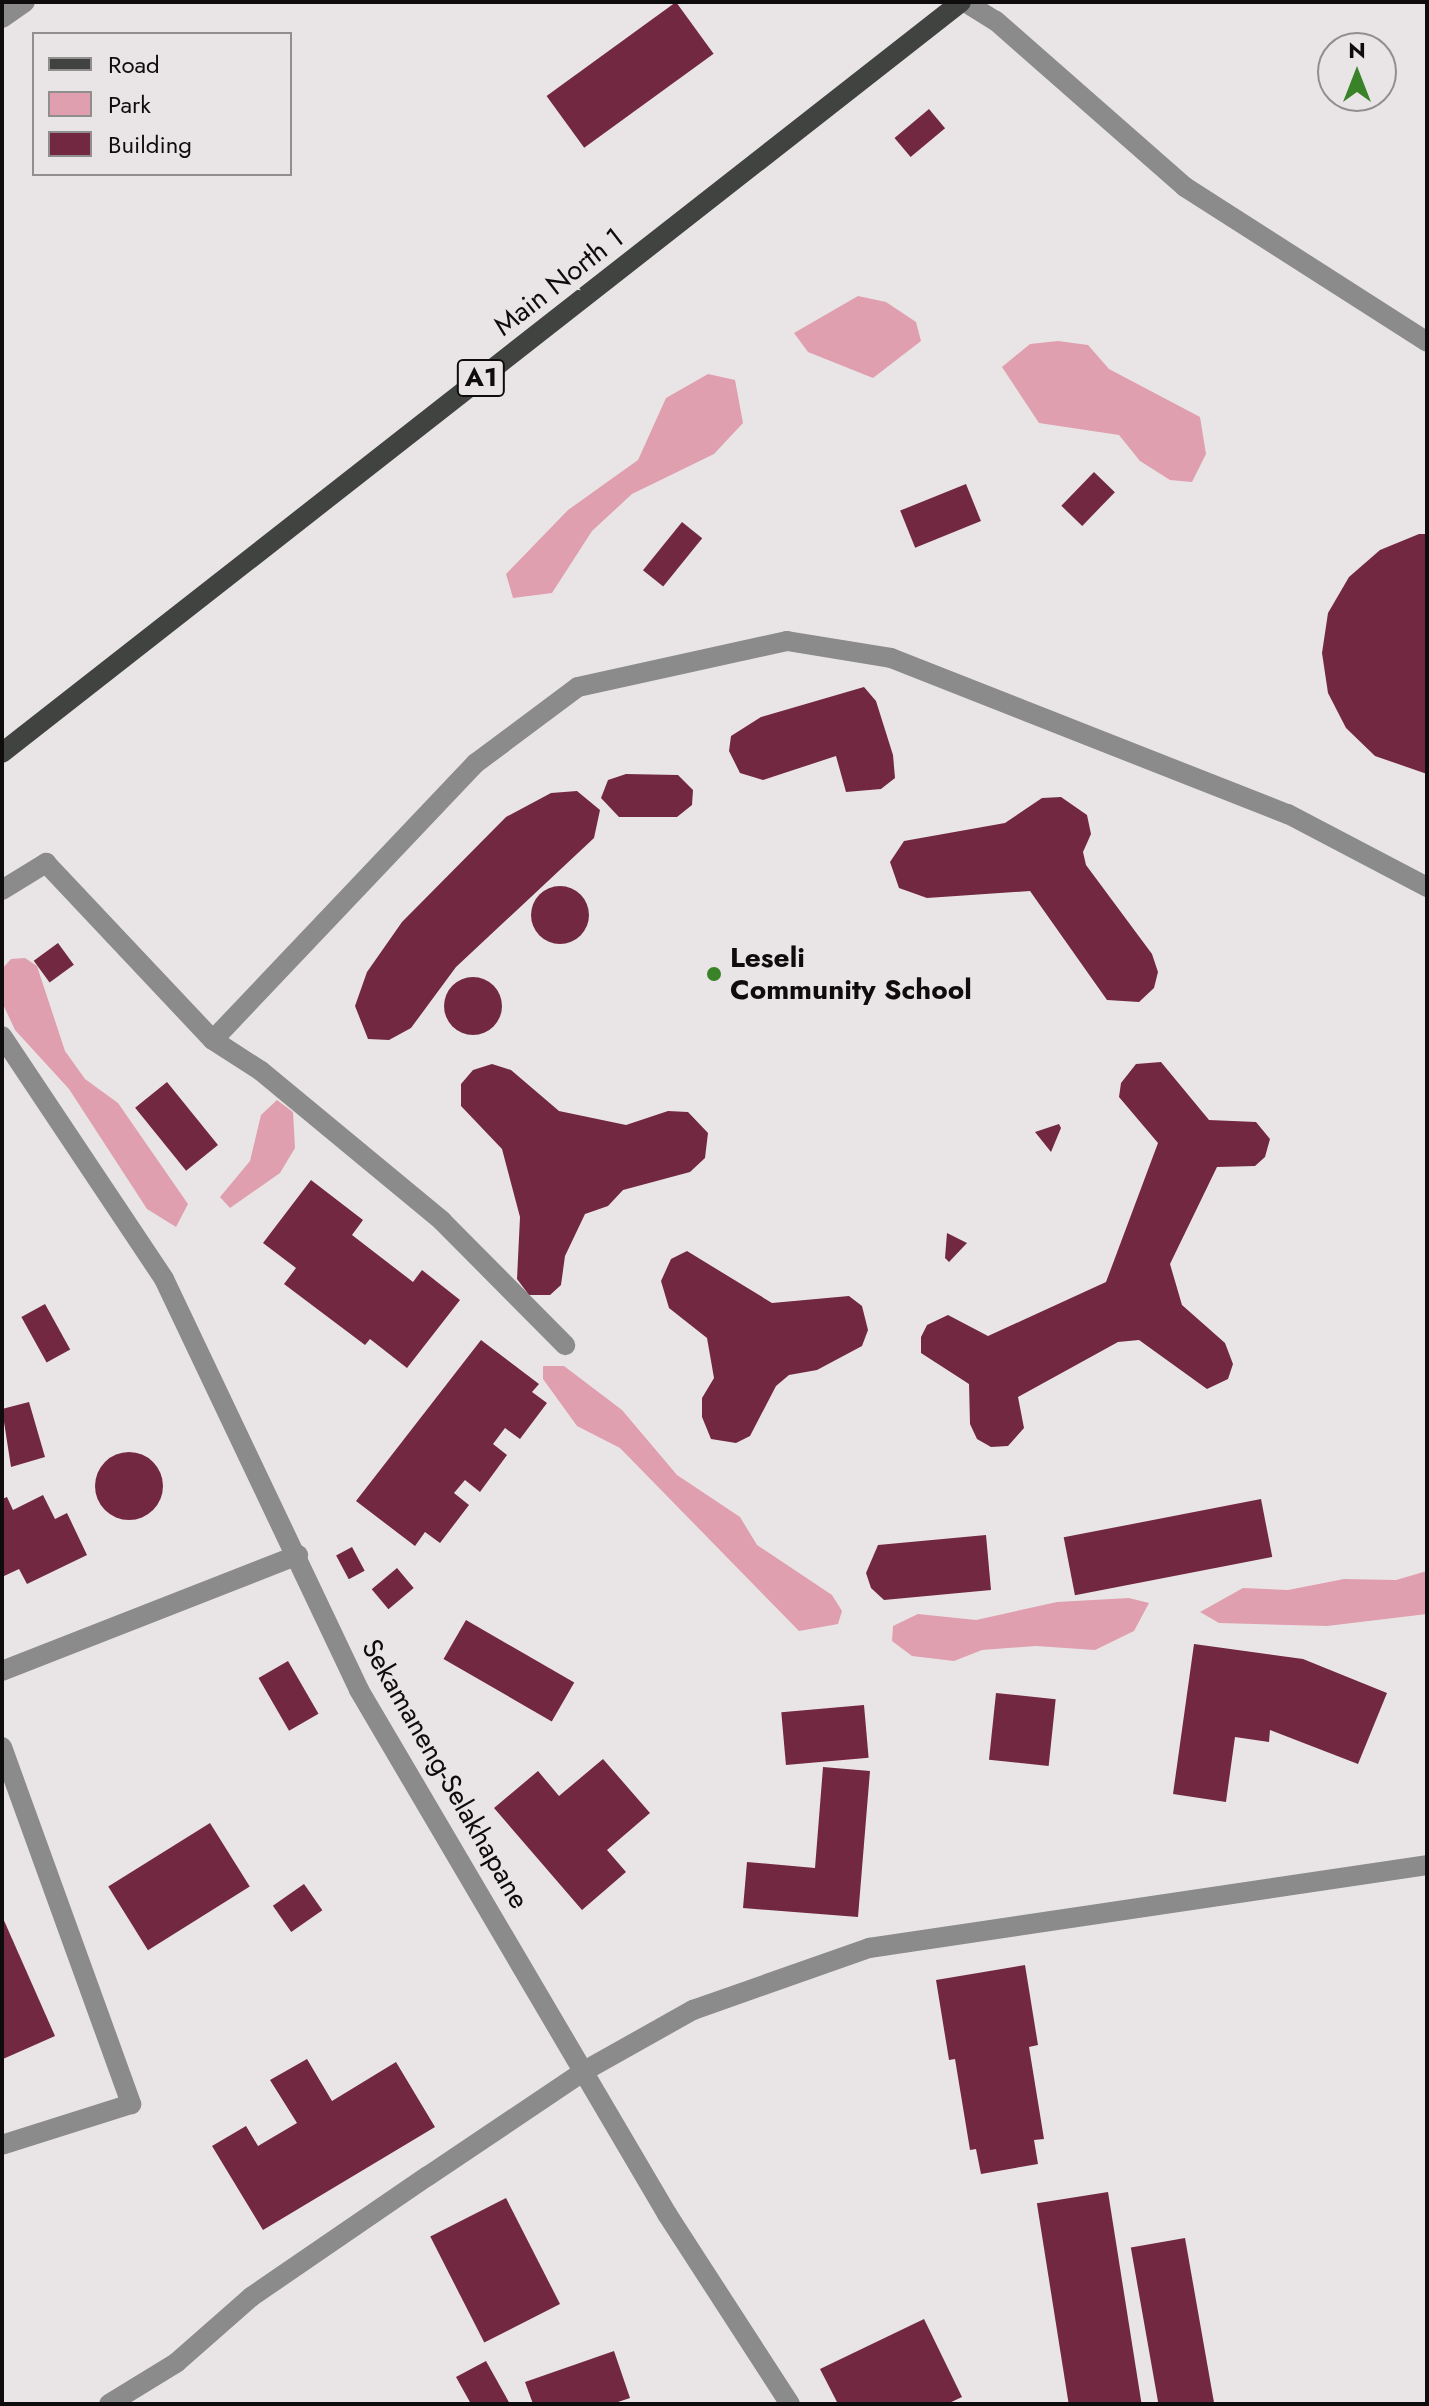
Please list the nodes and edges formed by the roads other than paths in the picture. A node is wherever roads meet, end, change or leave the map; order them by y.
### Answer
1 (25, 2) edge
2 (963, 2) edge
3 (2, 18) edge
4 (1427, 342) edge
5 (2, 753) edge
6 (1427, 887) edge
7 (2, 890) edge
8 (2, 1036) edge
9 (213, 1040) junction
10 (565, 1345) dead end
11 (298, 1555) junction
12 (2, 1671) edge
13 (2, 1747) edge
14 (1427, 1865) edge
15 (586, 2070) junction
16 (2, 2145) edge
17 (109, 2404) edge
18 (790, 2404) edge

1 - 3 street
2 - 4 street
2 - 5 main road, Main North 1 / A1
6 - 9 street
7 - 9 street
8 - 11 street, Sekamaneng-Selakhapane
9 - 10 street
11 - 12 street
11 - 15 street, Sekamaneng-Selakhapane
13 - 16 street
14 - 15 street
15 - 17 street
15 - 18 street, Sekamaneng-Selakhapane

